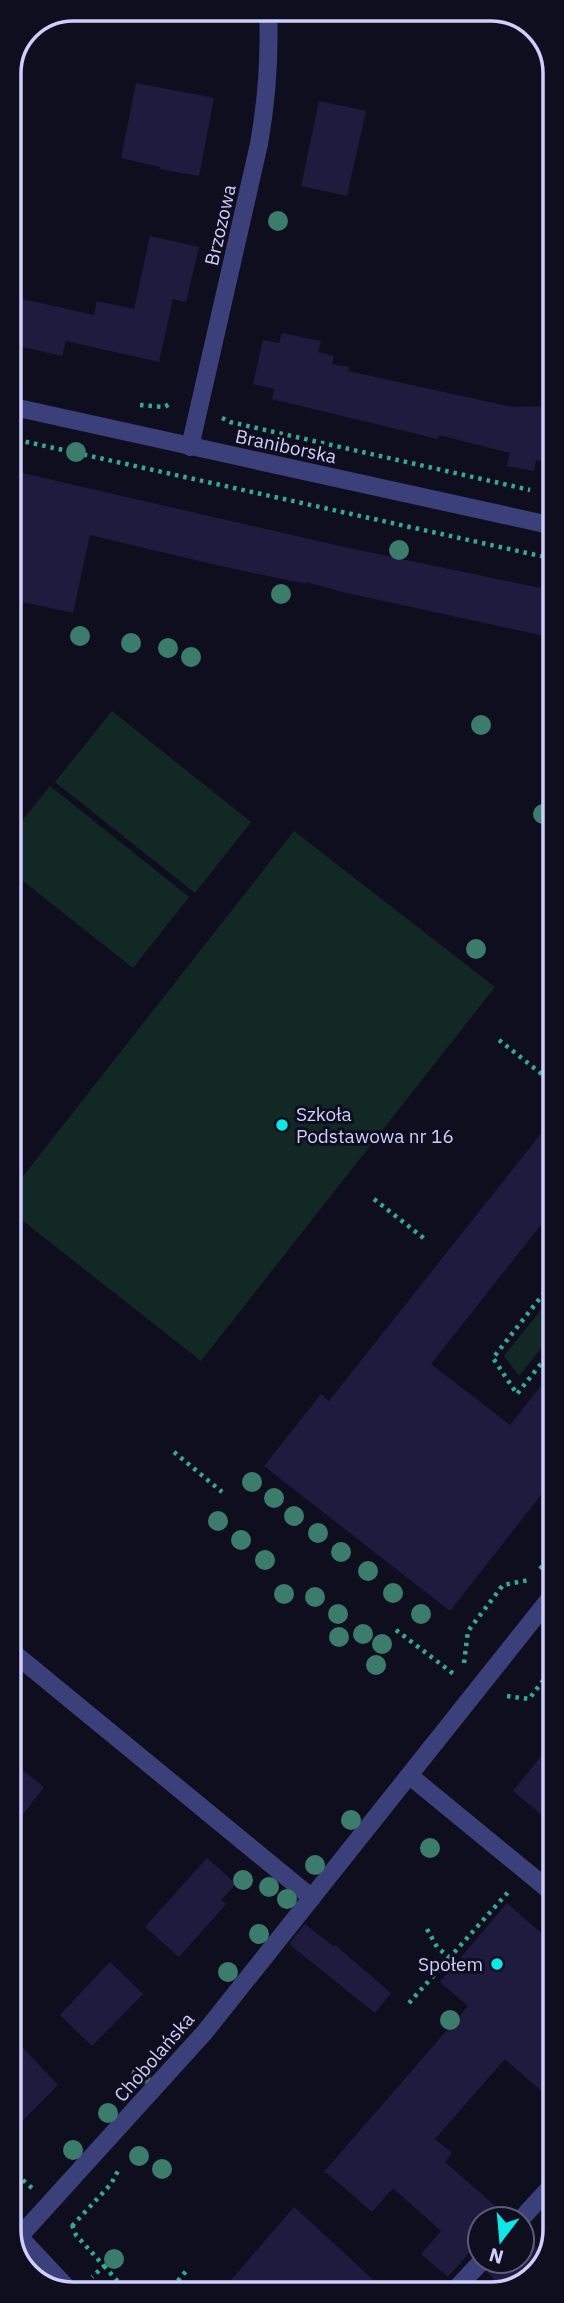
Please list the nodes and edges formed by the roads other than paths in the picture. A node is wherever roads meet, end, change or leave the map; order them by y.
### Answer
1 (268, 21) edge
2 (21, 410) edge
3 (190, 447) junction
4 (543, 524) edge
5 (543, 1607) edge
6 (21, 1659) edge
7 (410, 1776) junction
8 (543, 1885) edge
9 (312, 1898) junction
10 (21, 2226) edge
11 (22, 2238) edge
12 (73, 2282) edge

1 - 3 street, Brzozowa
2 - 3 street, Braniborska
3 - 4 street, Braniborska
5 - 7 street, Chobolańska
6 - 9 street
7 - 8 street
7 - 9 street, Chobolańska
9 - 10 street, Chobolańska
11 - 12 street

